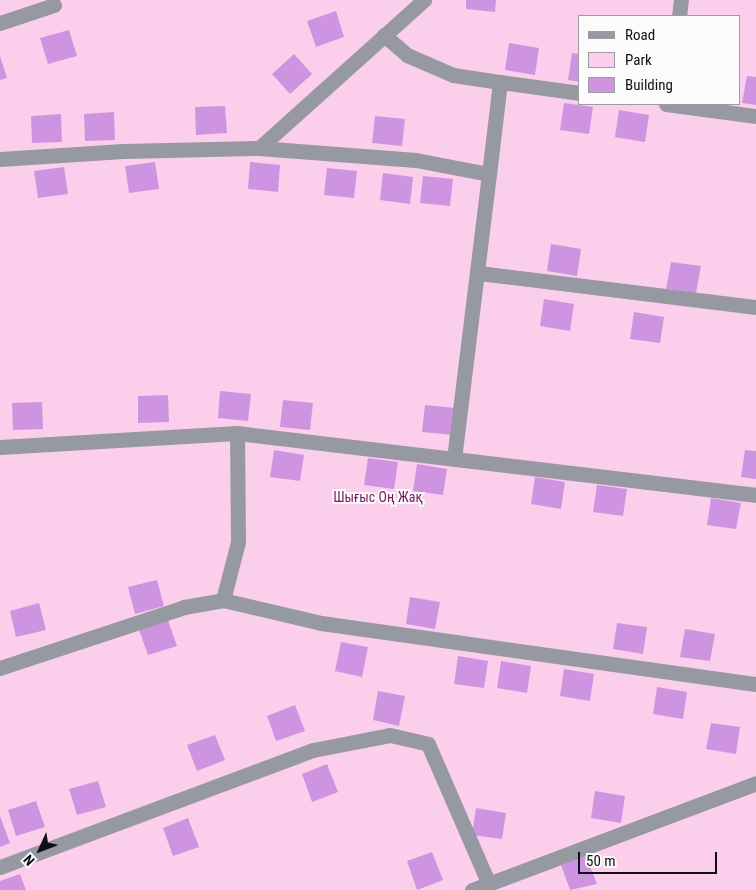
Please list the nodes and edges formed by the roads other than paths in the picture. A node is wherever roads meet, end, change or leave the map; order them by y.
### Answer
1 (424, 0) edge
2 (681, 0) edge
3 (54, 5) dead end
4 (679, 15) edge
5 (0, 23) edge
6 (384, 36) junction
7 (500, 82) junction
8 (578, 92) edge
9 (675, 105) edge
10 (756, 116) edge
11 (259, 148) junction
12 (0, 159) edge
13 (489, 174) junction
14 (479, 273) junction
15 (756, 307) edge
16 (237, 433) junction
17 (0, 447) edge
18 (454, 459) junction
19 (756, 495) edge
20 (223, 600) junction
21 (0, 668) edge
22 (756, 684) edge
23 (756, 783) edge
24 (0, 867) edge
25 (489, 884) junction
26 (472, 890) edge

1 - 6 lane
2 - 4 lane
3 - 5 lane
6 - 7 lane
6 - 11 lane
7 - 8 lane
7 - 13 lane
9 - 10 lane
11 - 12 lane
11 - 13 lane
13 - 14 lane
14 - 15 lane
14 - 18 lane
16 - 17 lane
16 - 18 lane
16 - 20 lane
18 - 19 lane
20 - 21 lane
20 - 22 lane
23 - 25 lane
24 - 25 lane
25 - 26 lane

